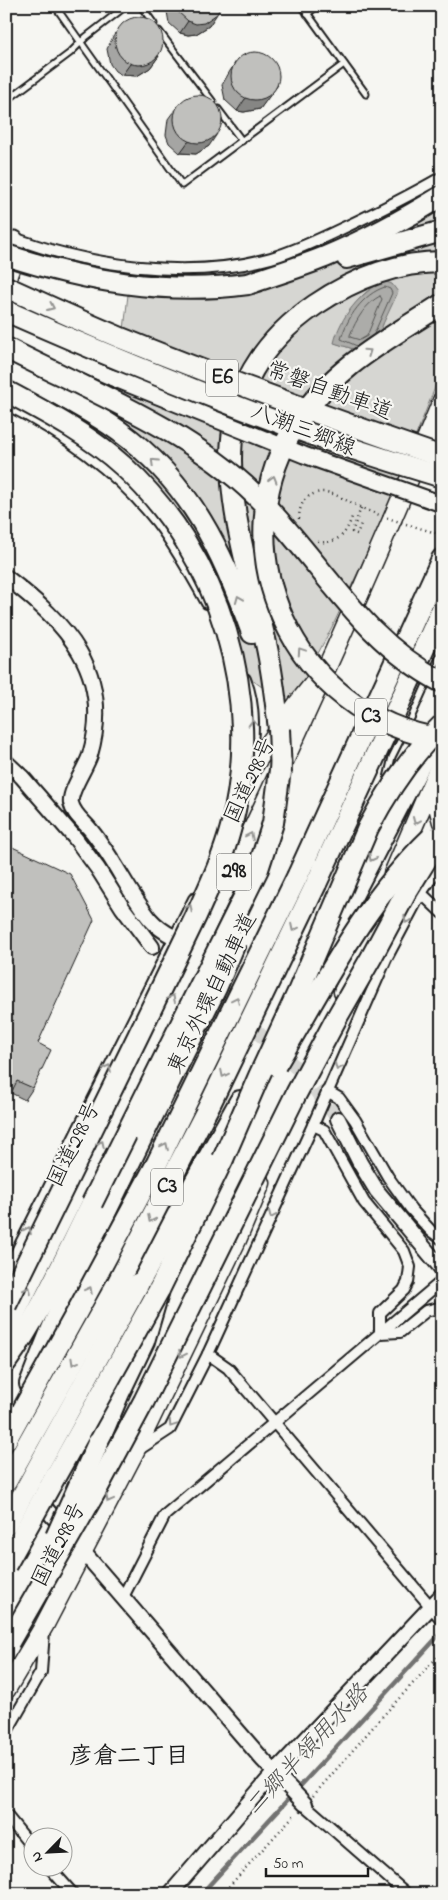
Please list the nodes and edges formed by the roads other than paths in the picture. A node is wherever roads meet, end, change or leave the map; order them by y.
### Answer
1 (55, 6) edge
2 (126, 6) edge
3 (141, 6) edge
4 (302, 6) edge
5 (317, 6) edge
6 (307, 14) junction
7 (80, 42) junction
8 (344, 64) junction
9 (366, 94) dead end
10 (6, 101) edge
11 (242, 141) junction
12 (442, 177) edge
13 (442, 196) edge
14 (442, 231) edge
15 (9, 243) edge
16 (442, 262) edge
17 (248, 284) junction
18 (6, 286) edge
19 (442, 304) edge
20 (6, 311) edge
21 (8, 336) edge
22 (6, 368) edge
23 (6, 391) edge
24 (442, 401) edge
25 (6, 404) edge
26 (442, 457) edge
27 (442, 477) edge
28 (442, 504) edge
29 (442, 559) edge
30 (6, 576) edge
31 (442, 609) edge
32 (442, 650) edge
33 (330, 664) junction
34 (442, 682) edge
35 (442, 723) edge
36 (279, 729) junction
37 (442, 739) edge
38 (442, 760) edge
39 (6, 762) edge
40 (281, 762) junction
41 (442, 764) edge
42 (247, 775) junction
43 (397, 799) junction
44 (442, 822) edge
45 (442, 828) edge
46 (442, 834) edge
47 (442, 863) edge
48 (421, 893) junction
49 (442, 913) edge
50 (174, 937) junction
51 (152, 947) dead end
52 (327, 1091) junction
53 (338, 1120) tunnel mouth
54 (313, 1125) junction
55 (223, 1159) junction
56 (442, 1239) edge
57 (442, 1269) edge
58 (6, 1273) edge
59 (442, 1281) edge
60 (159, 1290) junction
61 (6, 1305) edge
62 (442, 1307) edge
63 (6, 1333) edge
64 (380, 1334) junction
65 (208, 1354) junction
66 (6, 1362) edge
67 (16, 1422) junction
68 (275, 1423) junction
69 (6, 1440) edge
70 (134, 1453) junction
71 (6, 1462) edge
72 (6, 1482) edge
73 (6, 1525) edge
74 (82, 1550) junction
75 (6, 1565) edge
76 (442, 1595) edge
77 (123, 1597) junction
78 (430, 1607) junction
79 (442, 1620) edge
80 (44, 1626) junction
81 (7, 1641) edge
82 (6, 1690) edge
83 (6, 1733) edge
84 (274, 1773) junction
85 (305, 1804) joint
86 (6, 1815) edge
87 (22, 1835) edge
88 (58, 1878) edge
89 (72, 1894) edge
90 (170, 1894) edge
91 (407, 1894) edge

1 - 7 lane
2 - 7 lane
3 - 11 lane
4 - 6 lane
5 - 6 lane
6 - 8 lane
7 - 10 lane
7 - 11 lane
8 - 9 lane
8 - 11 lane
12 - 15 street
13 - 17 highway
14 - 17 highway
15 - 17 highway, bridge
15 - 18 main road
16 - 36 highway, bridge
18 -> 26 highway, 常磐自動車道 / E6, bridge
37 -> 19 highway, bridge
20 - 27 highway, 常磐自動車道 / E6, bridge
21 - 28 main road, 八潮三郷線, bridge
21 - 34 highway, bridge
36 -> 22 highway
23 - 61 highway, bridge
24 - 33 highway, 国道298号 / 298
42 -> 25 street
67 -> 29 highway, 東京外環自動車道 / C3, bridge
30 - 50 street
31 -> 72 highway, 東京外環自動車道 / C3, bridge
32 - 43 lane
33 - 42 highway
63 -> 33 highway, 国道298号 / 298
35 - 43 highway
35 - 55 highway, bridge
36 - 40 highway, bridge
38 -> 70 highway, 国道298号
39 - 51 street
40 - 66 highway, bridge
40 - 67 highway, bridge
41 - 44 highway
50 -> 42 street
43 -> 73 highway, bridge
45 - 55 highway, bridge
46 - 81 highway, bridge
47 - 48 street
48 - 49 street
48 -> 52 street
58 -> 50 street
52 - 54 street
52 - 56 street
53 - 57 street
54 - 64 street
54 -> 65 street
55 - 60 highway
59 - 64 street
60 - 75 highway, bridge
60 - 81 highway, bridge
62 - 64 street
64 - 68 street
65 - 68 street
65 -> 70 street
67 - 69 highway, 東京外環自動車道 / C3, bridge
68 - 77 street
68 - 78 street
70 -> 74 highway, 国道298号
71 - 74 street
74 - 77 street
74 - 80 highway, 国道298号
76 - 78 street
77 - 84 street
78 - 79 street
78 - 84 street
80 - 82 highway, 国道298号
80 - 83 street
84 - 85 street
84 - 90 street
85 - 91 street
86 - 87 street
88 - 89 street

